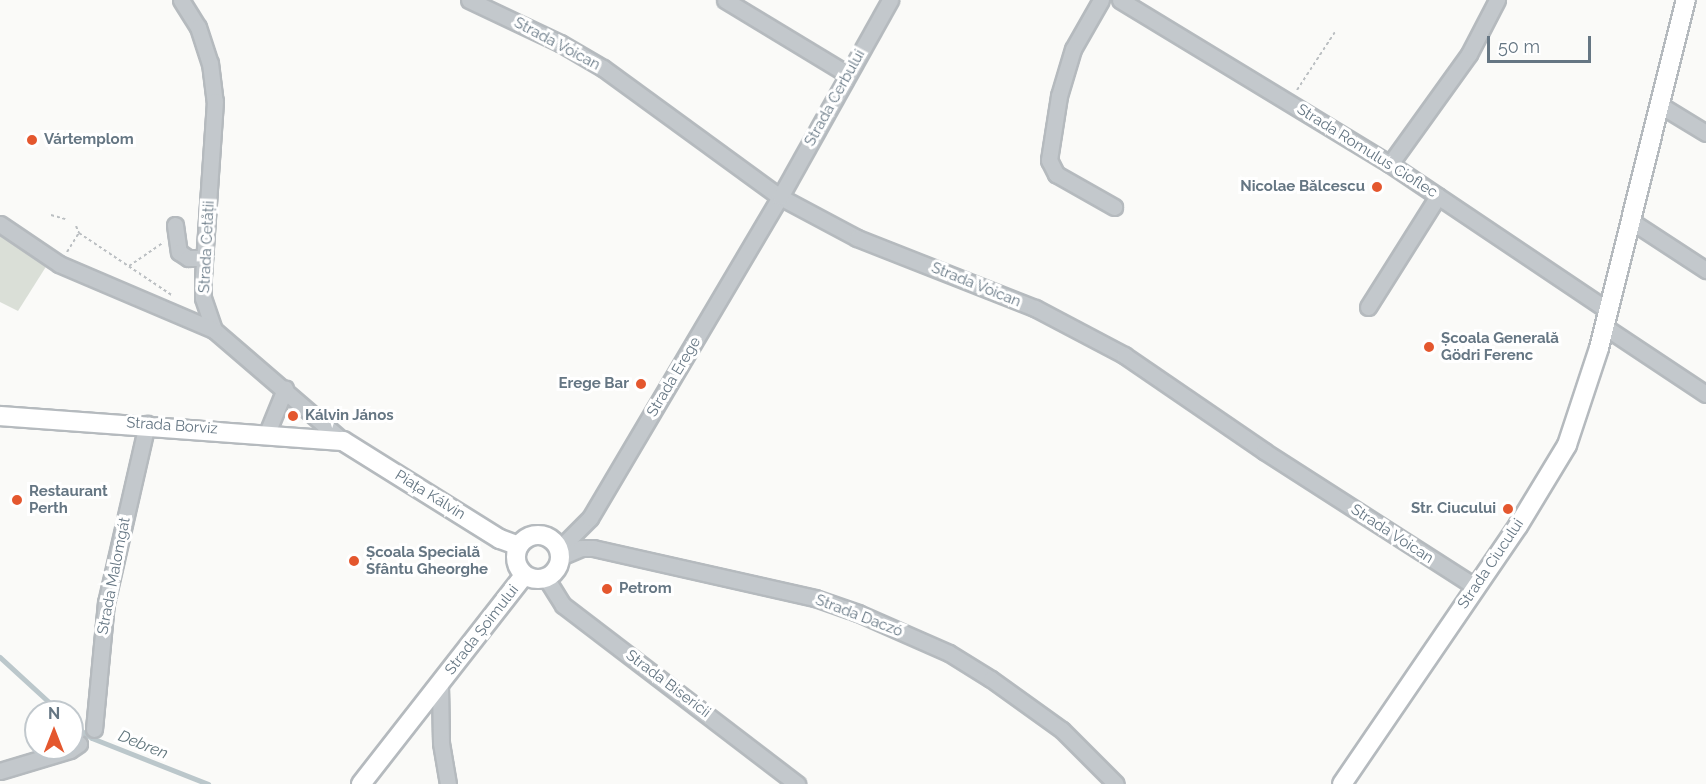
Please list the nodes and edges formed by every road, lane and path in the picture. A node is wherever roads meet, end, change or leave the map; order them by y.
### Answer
1 (181, 0) edge
2 (469, 0) edge
3 (725, 0) edge
4 (890, 0) edge
5 (1101, 0) edge
6 (1497, 0) edge
7 (1686, 0) edge
8 (1126, 2) edge
9 (1335, 32) dead end
10 (848, 74) junction
11 (1289, 103) junction
12 (1660, 105) junction
13 (1706, 133) edge
14 (1390, 164) junction
15 (1438, 196) junction
16 (780, 197) junction
17 (1114, 207) dead end
18 (51, 215) dead end
19 (65, 219) dead end
20 (1631, 221) junction
21 (0, 224) edge
22 (175, 225) joint
23 (76, 226) dead end
24 (79, 233) junction
25 (204, 258) junction
26 (59, 264) junction
27 (128, 266) junction
28 (1706, 270) edge
29 (1368, 307) dead end
30 (192, 319) junction
31 (1607, 319) junction
32 (214, 330) junction
33 (285, 389) junction
34 (1706, 394) edge
35 (0, 416) edge
36 (147, 424) junction
37 (267, 433) junction
38 (343, 441) junction
39 (519, 546) junction
40 (559, 553) junction
41 (524, 575) junction
42 (546, 578) junction
43 (1476, 587) junction
44 (440, 685) junction
45 (94, 729) dead end
46 (37, 760) edge
47 (0, 771) edge
48 (363, 782) edge
49 (448, 784) edge
50 (797, 784) edge
51 (1116, 784) edge
52 (1342, 784) edge

1 - 25 street, Strada Cetății
2 - 16 street, Strada Voican
3 - 10 street
4 - 10 street, Strada Cerbului
5 - 17 street
6 - 14 street
7 - 12 main road, Strada Ciucului
8 - 11 street, Strada Romulus Cioflec
9 - 11 path
10 - 16 street, Strada Cerbului
11 - 14 street, Strada Romulus Cioflec
12 - 13 street
12 - 20 main road, Strada Ciucului
14 - 15 street, Strada Romulus Cioflec
15 - 29 street
15 - 31 street, Strada Romulus Cioflec
16 - 40 street, Strada Erege
16 - 43 street, Strada Voican
18 - 19 path
20 - 28 street
20 - 31 main road, Strada Ciucului
21 - 26 street
22 - 25 street
22 - 27 path
23 - 24 path
24 - 26 path
24 - 27 path
25 - 32 street, Strada Cetății
26 - 30 street
27 - 30 path
30 - 32 street
31 - 34 street
31 - 43 main road, Strada Ciucului
32 - 33 street
33 - 37 street
33 - 38 street
35 - 36 main road, Strada Borviz
36 - 37 main road, Strada Borviz
36 - 45 street, Strada Malomgát
37 - 38 main road, Strada Borviz
38 - 39 main road, Piața Kálvin
39 - 40 main road
39 - 41 main road
40 - 42 main road
40 - 51 street, Strada Daczó
41 - 42 main road
41 - 44 main road, Strada Șoimului
42 - 50 street, Strada Bisericii
43 - 52 main road, Strada Ciucului
44 - 48 main road, Strada Șoimului
44 - 49 street, Strada Șoimului
46 - 47 street

